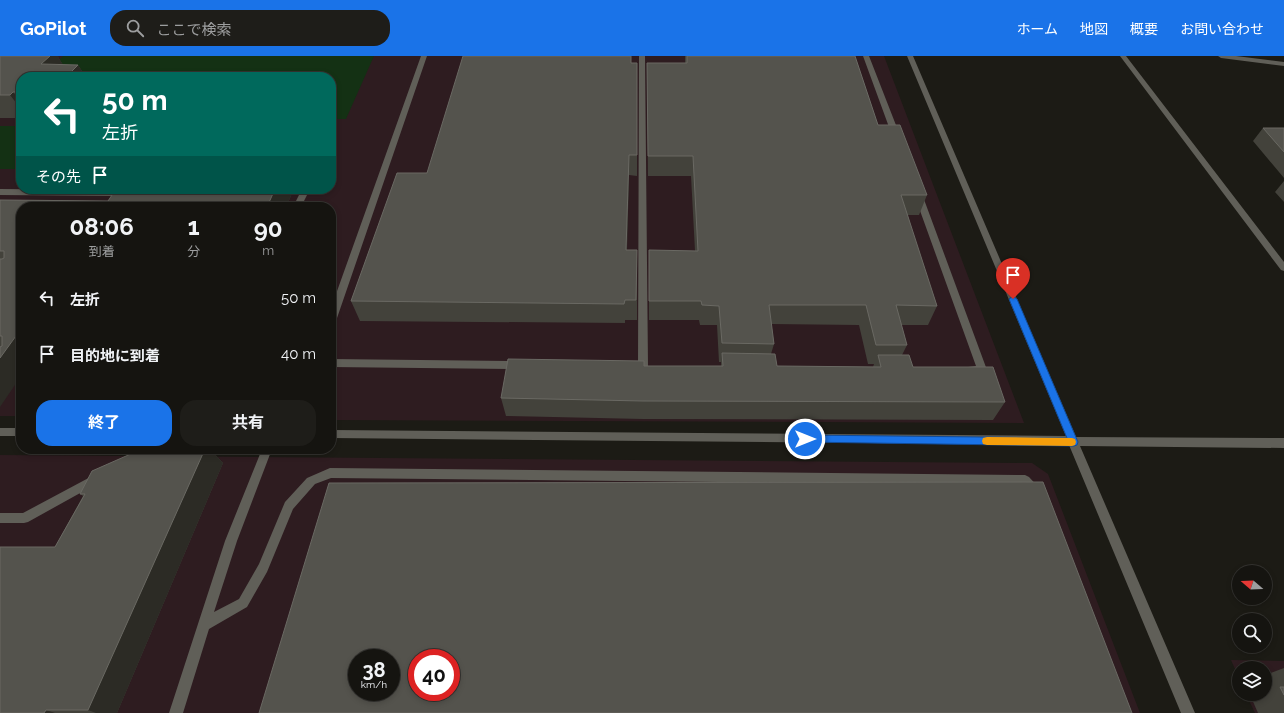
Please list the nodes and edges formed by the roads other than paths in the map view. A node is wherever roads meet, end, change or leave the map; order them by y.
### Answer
1 (424, 56) edge
2 (642, 56) edge
3 (866, 56) edge
4 (910, 56) edge
5 (1123, 56) edge
6 (1221, 56) edge
7 (1284, 64) edge
8 (900, 145) edge
9 (914, 183) edge
10 (0, 192) edge
11 (16, 192) edge
12 (1284, 268) edge
13 (336, 307) edge
14 (336, 363) edge
15 (526, 365) edge
16 (643, 366) edge
17 (958, 370) edge
18 (0, 432) edge
19 (16, 432) edge
20 (336, 434) edge
21 (1074, 442) junction
22 (1284, 443) edge
23 (265, 454) edge
24 (104, 475) edge
25 (1041, 504) edge
26 (0, 518) edge
27 (204, 625) junction
28 (176, 713) edge
29 (1188, 713) edge

1 - 13 street
2 - 16 street
3 - 8 street
4 - 21 street
5 - 12 street
6 - 7 street
9 - 17 street
10 - 11 street
14 - 15 street
18 - 19 street
20 - 21 street
21 - 22 street
21 - 29 street
23 - 27 street
24 - 26 street
25 - 27 street
27 - 28 street

